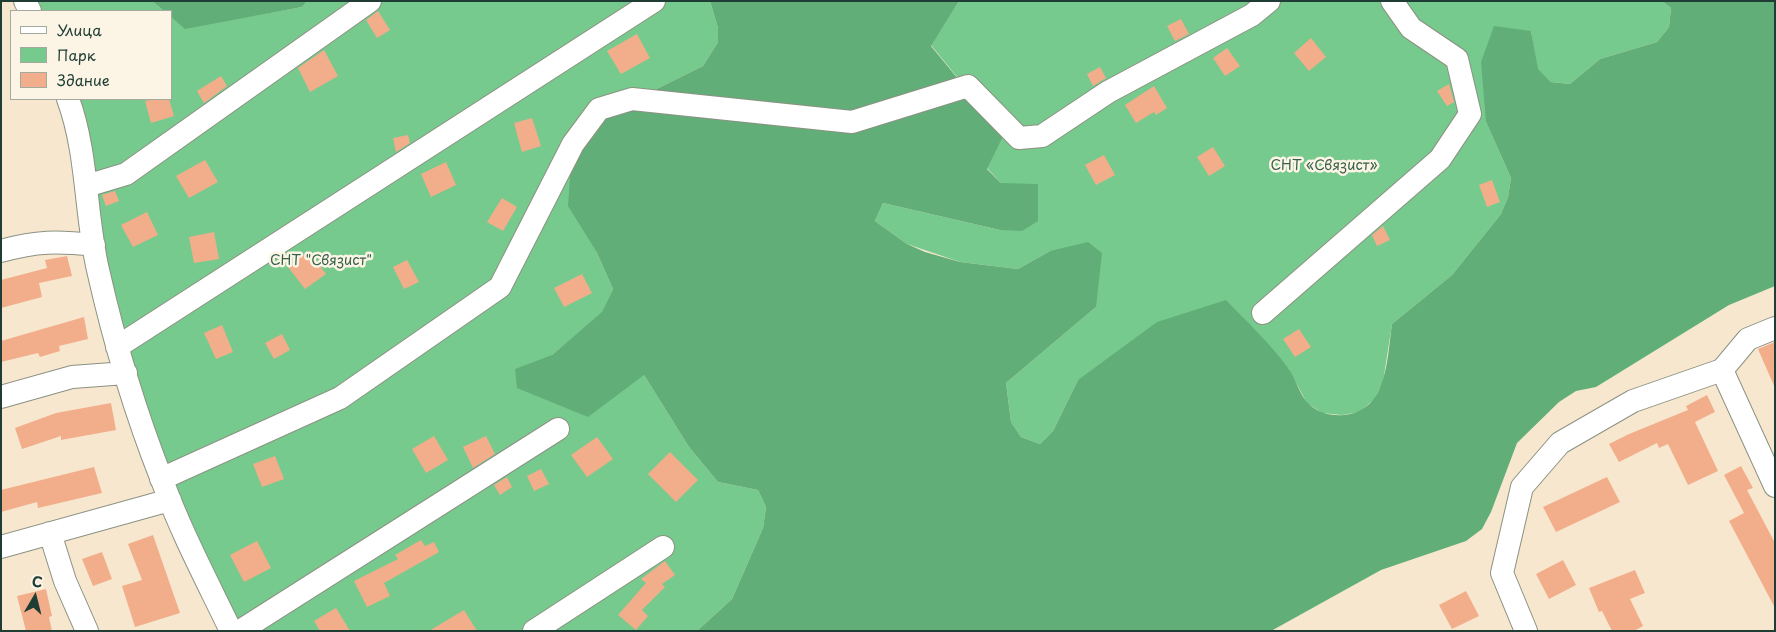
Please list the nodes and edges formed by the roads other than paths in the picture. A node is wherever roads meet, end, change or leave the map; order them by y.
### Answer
1 (370, 1) edge
2 (654, 1) edge
3 (1269, 1) edge
4 (1392, 1) edge
5 (68, 100) edge
6 (86, 186) junction
7 (94, 245) junction
8 (1, 250) edge
9 (1263, 313) dead end
10 (1775, 328) edge
11 (117, 347) junction
12 (1722, 370) junction
13 (126, 372) junction
14 (1, 397) edge
15 (558, 429) dead end
16 (161, 479) junction
17 (1775, 486) edge
18 (170, 500) junction
19 (50, 533) junction
20 (1, 547) edge
21 (663, 547) dead end
22 (87, 631) edge
23 (231, 631) edge
24 (240, 631) edge
25 (534, 631) edge
26 (1526, 631) edge

1 - 6 street
2 - 11 street
3 - 16 street
4 - 9 street
5 - 6 street
6 - 7 street
7 - 8 street
7 - 11 street
10 - 12 street
11 - 13 street
12 - 17 street
12 - 26 street
13 - 14 street
13 - 16 street
15 - 24 street
16 - 18 street
18 - 19 street
18 - 23 street
19 - 20 street
19 - 22 street
21 - 25 street

